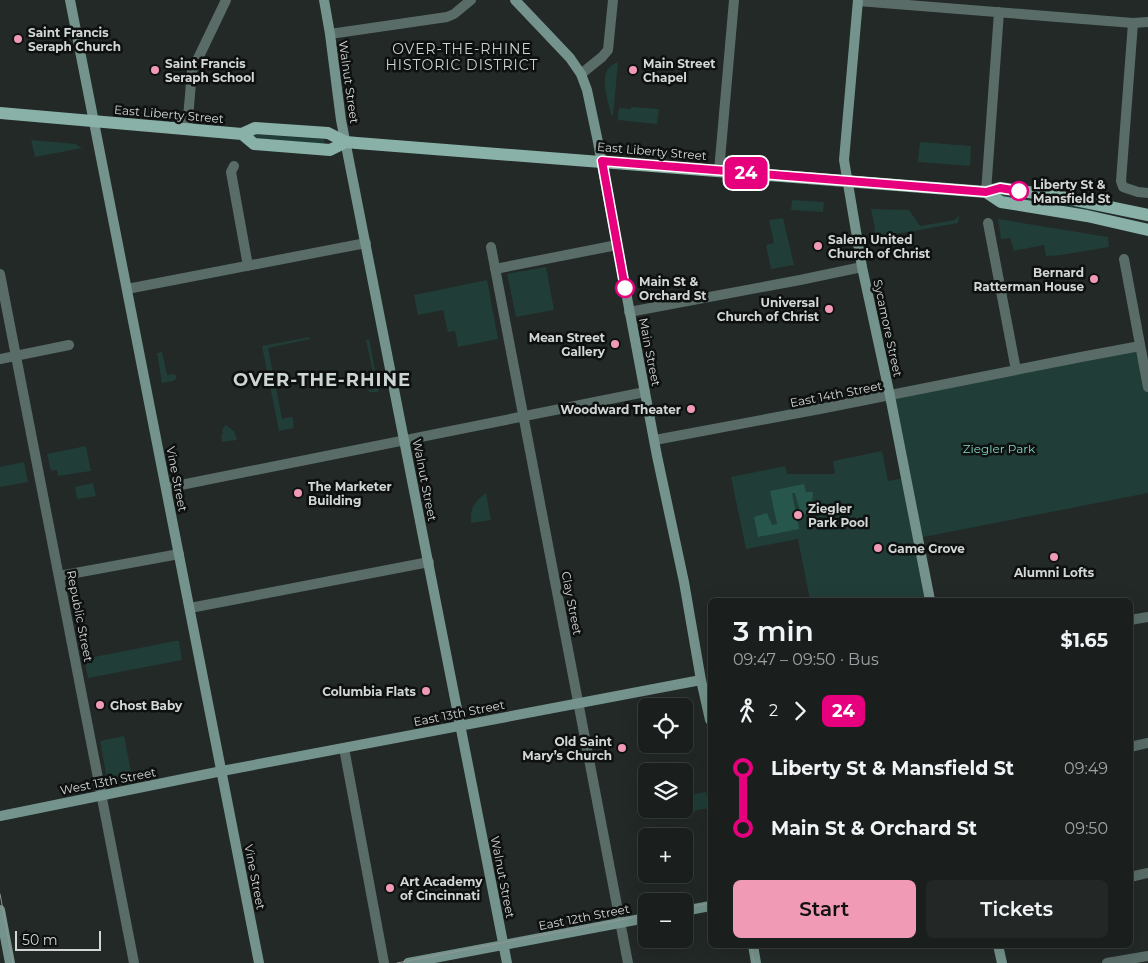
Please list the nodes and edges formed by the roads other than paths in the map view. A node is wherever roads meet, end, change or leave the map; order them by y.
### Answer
1 (70, 0) edge
2 (226, 0) edge
3 (324, 0) edge
4 (470, 0) edge
5 (515, 0) edge
6 (613, 0) edge
7 (734, 0) edge
8 (858, 0) edge
9 (999, 12) junction
10 (1148, 22) edge
11 (1133, 23) junction
12 (330, 34) junction
13 (581, 74) junction
14 (0, 113) edge
15 (94, 122) junction
16 (187, 130) junction
17 (346, 142) junction
18 (602, 161) junction
19 (234, 166) dead end
20 (719, 170) junction
21 (847, 180) junction
22 (986, 192) junction
23 (1148, 193) edge
24 (1148, 215) edge
25 (988, 223) dead end
26 (1148, 230) edge
27 (366, 243) junction
28 (617, 245) junction
29 (490, 248) dead end
30 (1124, 258) dead end
31 (248, 266) junction
32 (862, 267) junction
33 (495, 269) junction
34 (0, 274) edge
35 (127, 289) junction
36 (629, 312) junction
37 (69, 346) dead end
38 (1140, 346) junction
39 (16, 356) junction
40 (0, 359) edge
41 (1016, 370) junction
42 (1148, 387) edge
43 (645, 392) junction
44 (890, 396) junction
45 (523, 417) junction
46 (405, 440) junction
47 (655, 440) junction
48 (166, 488) junction
49 (179, 554) junction
50 (429, 562) junction
51 (59, 576) junction
52 (930, 598) edge
53 (190, 608) junction
54 (1148, 617) edge
55 (1133, 620) edge
56 (701, 680) junction
57 (708, 702) edge
58 (578, 704) junction
59 (461, 725) junction
60 (1148, 743) edge
61 (1133, 746) edge
62 (344, 748) junction
63 (222, 771) junction
64 (102, 795) junction
65 (0, 816) edge
66 (1148, 874) edge
67 (1133, 876) edge
68 (708, 906) edge
69 (693, 909) edge
70 (0, 910) edge
71 (638, 920) edge
72 (620, 923) junction
73 (504, 945) junction
74 (754, 948) edge
75 (999, 948) edge
76 (1148, 956) edge
77 (10, 963) edge
78 (134, 963) edge
79 (259, 963) edge
80 (384, 963) edge
81 (408, 963) edge
82 (507, 963) edge
83 (628, 963) edge
84 (756, 963) edge
85 (1002, 963) edge
86 (1107, 963) edge

1 - 15 street, Vine Street
2 - 16 street
3 - 12 street, Walnut Street
4 - 12 street
5 - 13 street, Main Street
6 - 13 street
7 - 20 street
8 - 9 street
8 - 21 street, Sycamore Street
9 - 11 street
9 - 22 street
10 - 11 street
11 - 23 street
12 - 17 street, Walnut Street
13 - 18 street, Main Street
14 - 15 main road, East Liberty Street
15 - 16 main road, East Liberty Street
15 - 35 street, Vine Street
16 - 17 main road, East Liberty Street
17 - 18 main road, East Liberty Street
17 - 27 street, Walnut Street
18 - 20 main road, East Liberty Street
18 - 28 street, Main Street
19 - 31 street
20 - 21 main road, East Liberty Street
21 - 22 main road, East Liberty Street
21 - 32 street, Sycamore Street
22 - 24 main road, East Liberty Street
22 - 26 main road, East Liberty Street
25 - 41 street
27 - 31 street
27 - 46 street, Walnut Street
28 - 33 street
28 - 36 street, Main Street
29 - 33 street, Clay Street
30 - 38 street
31 - 35 street
32 - 36 street
32 - 44 street, Sycamore Street
33 - 45 street, Clay Street
34 - 39 street, Republic Street
35 - 48 street, Vine Street
36 - 43 street, Main Street
37 - 39 street
38 - 41 street, East 14th Street
38 - 42 street
39 - 40 street
39 - 51 street, Republic Street
41 - 44 street, East 14th Street
43 - 45 street
43 - 47 street, Main Street
44 - 47 street, East 14th Street
44 - 52 street, Sycamore Street
45 - 46 street
45 - 58 street, Clay Street
46 - 48 street
46 - 50 street, Walnut Street
47 - 56 street, Main Street
48 - 49 street, Vine Street
49 - 51 street
49 - 53 street, Vine Street
50 - 53 street
50 - 59 street, Walnut Street
51 - 64 street, Republic Street
53 - 63 street, Vine Street
54 - 55 street
56 - 57 street, Main Street
56 - 58 street, East 13th Street
58 - 59 street, East 13th Street
58 - 72 street, Clay Street
59 - 62 street, East 13th Street
59 - 73 street, Walnut Street
60 - 61 street
62 - 63 street, East 13th Street
62 - 80 street
63 - 64 street, West 13th Street
63 - 79 street, Vine Street
64 - 65 street, West 13th Street
64 - 78 street, Republic Street
66 - 67 street
68 - 69 street
70 - 77 street
71 - 72 street, East 12th Street
72 - 73 street, East 12th Street
72 - 83 street, Clay Street
73 - 81 street, East 12th Street
73 - 82 street, Walnut Street
74 - 84 street
75 - 85 street
76 - 86 street

